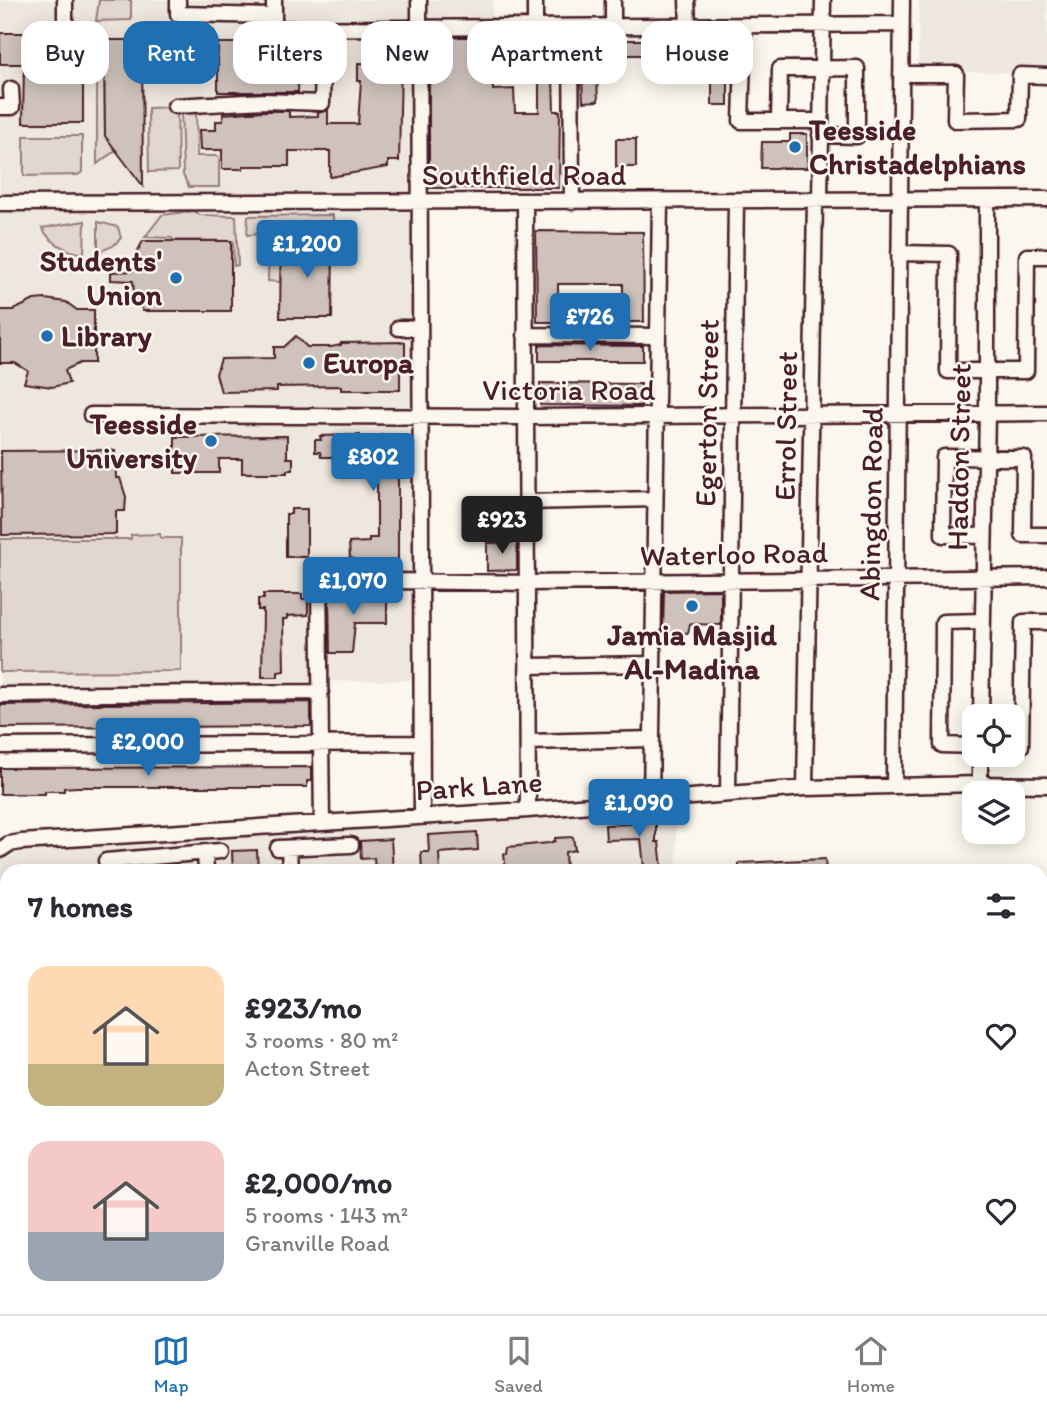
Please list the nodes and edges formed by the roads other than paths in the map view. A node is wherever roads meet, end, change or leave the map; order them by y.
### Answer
1 (65, 0) edge
2 (178, 0) edge
3 (274, 0) edge
4 (419, 0) edge
5 (535, 0) edge
6 (613, 0) edge
7 (687, 0) edge
8 (823, 0) edge
9 (902, 0) edge
10 (65, 21) edge
11 (250, 21) edge
12 (274, 21) edge
13 (419, 21) edge
14 (535, 21) edge
15 (613, 21) edge
16 (688, 21) edge
17 (902, 23) junction
18 (822, 24) junction
19 (753, 26) edge
20 (821, 68) junction
21 (901, 74) junction
22 (1047, 76) edge
23 (323, 84) edge
24 (417, 84) edge
25 (571, 84) edge
26 (742, 84) edge
27 (12, 89) dead end
28 (176, 106) dead end
29 (0, 107) edge
30 (779, 121) junction
31 (820, 128) junction
32 (1047, 199) edge
33 (901, 200) junction
34 (987, 200) junction
35 (420, 201) junction
36 (525, 201) junction
37 (660, 201) junction
38 (736, 201) junction
39 (817, 201) junction
40 (572, 202) junction
41 (0, 203) edge
42 (899, 253) junction
43 (1047, 256) edge
44 (399, 328) dead end
45 (420, 328) junction
46 (525, 335) junction
47 (658, 336) junction
48 (987, 371) junction
49 (986, 414) junction
50 (1047, 414) edge
51 (91, 415) dead end
52 (813, 415) junction
53 (898, 415) junction
54 (657, 416) junction
55 (733, 416) junction
56 (421, 417) junction
57 (526, 417) junction
58 (986, 458) junction
59 (656, 499) junction
60 (527, 502) junction
61 (1047, 535) edge
62 (984, 536) junction
63 (1047, 577) edge
64 (984, 578) junction
65 (896, 579) junction
66 (731, 580) junction
67 (810, 580) junction
68 (654, 581) junction
69 (421, 582) junction
70 (527, 583) junction
71 (983, 621) junction
72 (1047, 622) edge
73 (653, 664) junction
74 (528, 666) junction
75 (321, 692) junction
76 (0, 695) edge
77 (981, 704) edge
78 (1022, 704) edge
79 (652, 739) junction
80 (528, 742) junction
81 (422, 743) junction
82 (321, 744) junction
83 (0, 746) edge
84 (962, 746) edge
85 (962, 784) edge
86 (1025, 785) edge
87 (1047, 785) edge
88 (894, 786) junction
89 (805, 788) junction
90 (728, 794) junction
91 (651, 799) junction
92 (528, 810) junction
93 (422, 816) junction
94 (322, 823) junction
95 (351, 845) dead end
96 (0, 850) edge
97 (106, 861) dead end
98 (208, 864) edge
99 (288, 864) edge

1 - 10 street
2 - 11 street
3 - 12 street
4 - 13 street
5 - 14 street
6 - 15 street
7 - 16 street
8 - 18 street, Errol Street
9 - 17 street
17 - 18 street
17 - 21 street
18 - 19 street
18 - 20 street, Errol Street
20 - 30 street
20 - 31 street, Errol Street
20 - 31 street
21 - 22 street
21 - 33 street
23 - 28 street
24 - 35 street
25 - 40 street
26 - 30 street
27 - 29 street
30 - 31 street
31 - 39 street, Errol Street
32 - 34 street, Southfield Road
33 - 34 street, Southfield Road
33 - 39 street, Southfield Road
33 - 42 street, Abingdon Road
34 - 48 street, Haddon Street
35 - 36 street, Southfield Road
35 - 41 street, Southfield Road
35 - 45 street
36 - 40 street, Southfield Road
36 - 46 street
37 - 38 street, Southfield Road
37 - 40 street, Southfield Road
37 - 47 street
38 - 39 street, Southfield Road
38 - 55 street, Egerton Street
39 - 52 street, Errol Street
42 - 48 street
42 - 53 street, Abingdon Road
43 - 48 street
44 - 45 street
45 - 56 street
46 - 47 street
46 - 57 street
47 - 54 street
48 - 49 street, Haddon Street
49 - 50 street, Victoria Road
49 - 53 street, Victoria Road
49 - 58 street, Haddon Street
51 - 56 street, Victoria Road
52 - 53 street, Victoria Road
52 - 55 street, Victoria Road
52 - 67 street, Errol Street
53 - 65 street, Abingdon Road
54 - 55 street, Victoria Road
54 - 57 street, Victoria Road
54 - 59 street
55 - 66 street, Egerton Street
56 - 57 street, Victoria Road
56 - 69 street
57 - 60 street
58 - 61 street
58 - 62 street, Haddon Street
58 - 62 street
59 - 60 street
59 - 68 street
60 - 70 street
62 - 64 street, Haddon Street
63 - 64 street, Waterloo Road
64 - 65 street, Waterloo Road
64 - 71 street, Haddon Street
65 - 67 street, Waterloo Road
65 - 88 street, Abingdon Road
66 - 67 street, Waterloo Road
66 - 68 street, Waterloo Road
66 - 90 street, Egerton Street
67 - 89 street, Errol Street
68 - 70 street, Waterloo Road
68 - 73 street
69 - 70 street, Waterloo Road
69 - 75 street, Waterloo Road
69 - 81 street
70 - 74 street
71 - 77 street, Haddon Street
71 - 84 street
72 - 78 street
73 - 74 street
73 - 79 street
74 - 80 street
75 - 76 street
75 - 82 street
79 - 80 street
79 - 91 street
80 - 92 street
81 - 82 street
81 - 93 street
82 - 83 street
82 - 94 street
85 - 88 street, Park Lane
86 - 87 street, Park Lane
88 - 89 street, Park Lane
89 - 90 street, Park Lane
90 - 91 street, Park Lane
91 - 92 street, Park Lane
92 - 93 street, Park Lane
93 - 94 street, Park Lane
94 - 96 street, Park Lane
95 - 99 street
97 - 98 street

